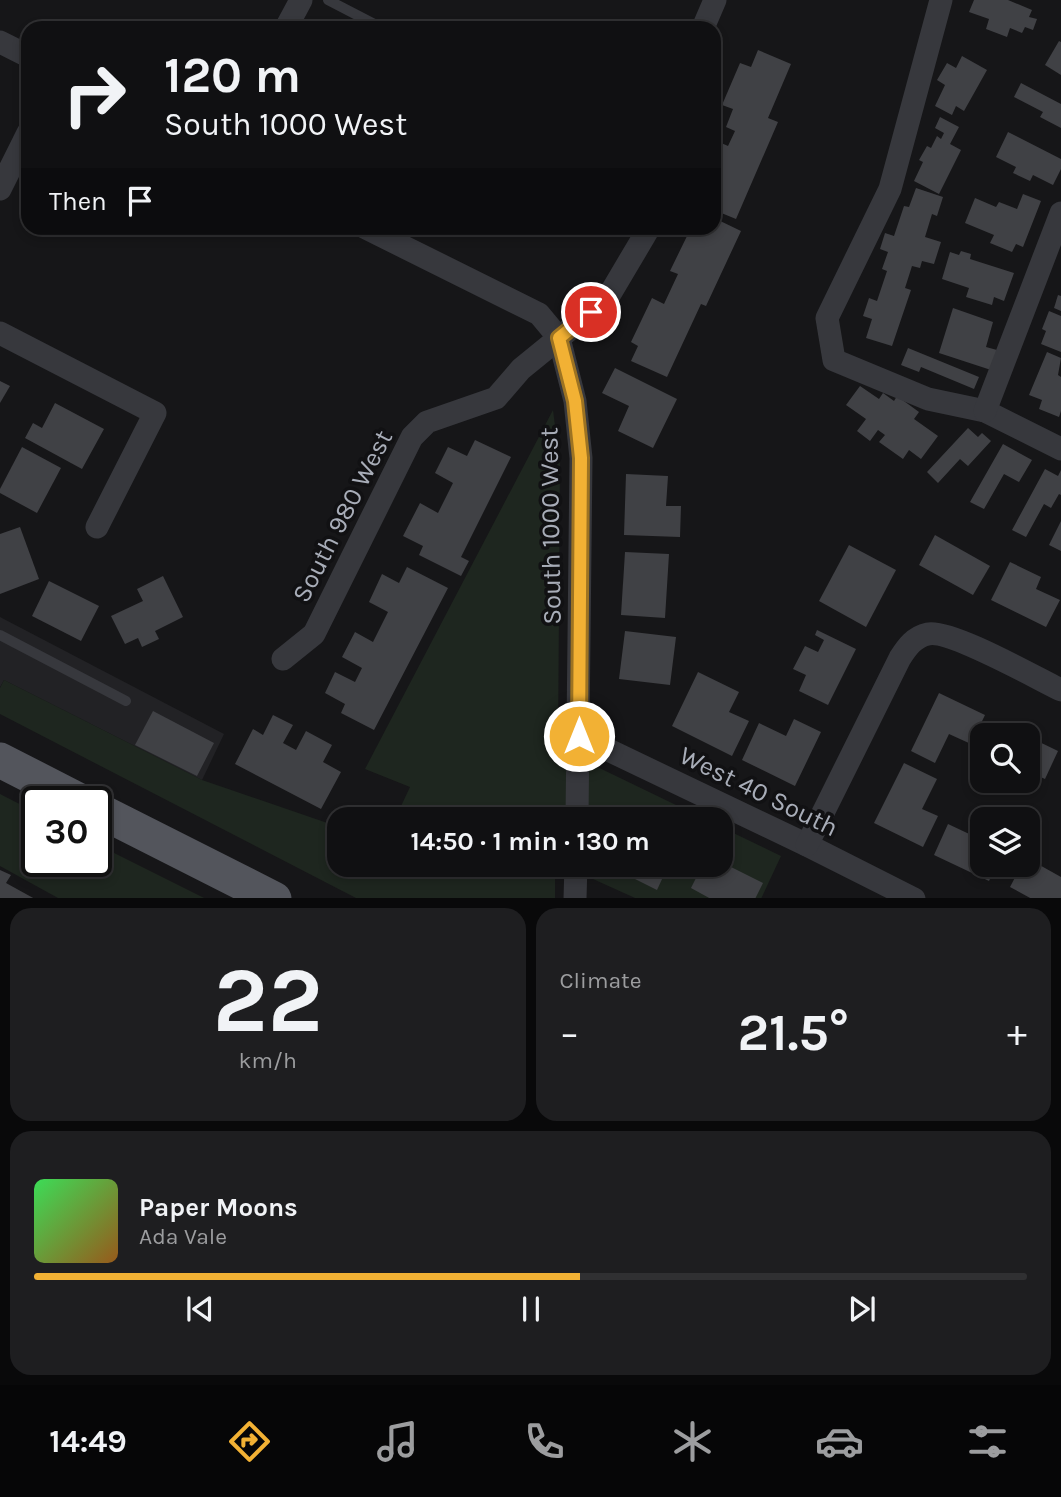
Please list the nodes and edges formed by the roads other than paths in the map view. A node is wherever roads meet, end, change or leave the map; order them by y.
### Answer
1 (301, 0) edge
2 (328, 0) edge
3 (715, 0) edge
4 (942, 0) edge
5 (290, 21) edge
6 (368, 21) edge
7 (706, 21) edge
8 (0, 42) edge
9 (21, 52) edge
10 (21, 147) edge
11 (0, 189) edge
12 (1061, 213) edge
13 (380, 235) edge
14 (645, 235) edge
15 (0, 333) edge
16 (559, 338) junction
17 (985, 411) junction
18 (1061, 449) edge
19 (97, 527) dead end
20 (0, 635) edge
21 (283, 659) dead end
22 (1061, 690) edge
23 (126, 701) dead end
24 (579, 736) junction
25 (0, 760) edge
26 (51, 786) edge
27 (577, 807) edge
28 (112, 816) edge
29 (807, 845) junction
30 (576, 877) edge
31 (274, 898) edge
32 (575, 898) edge
33 (914, 898) edge

1 - 5 street
2 - 6 lane
3 - 7 street
4 - 17 street
8 - 9 street
10 - 11 street
12 - 17 street
13 - 16 street
14 - 16 street
15 - 19 street
16 - 21 street, South 980 West
16 - 24 street, South 1000 West
17 - 18 street
20 - 23 lane
22 - 29 street
24 - 27 street, South 1000 West
24 - 29 street, West 40 South
25 - 26 main road
28 - 31 main road
29 - 33 street, West 40 South
30 - 32 street

